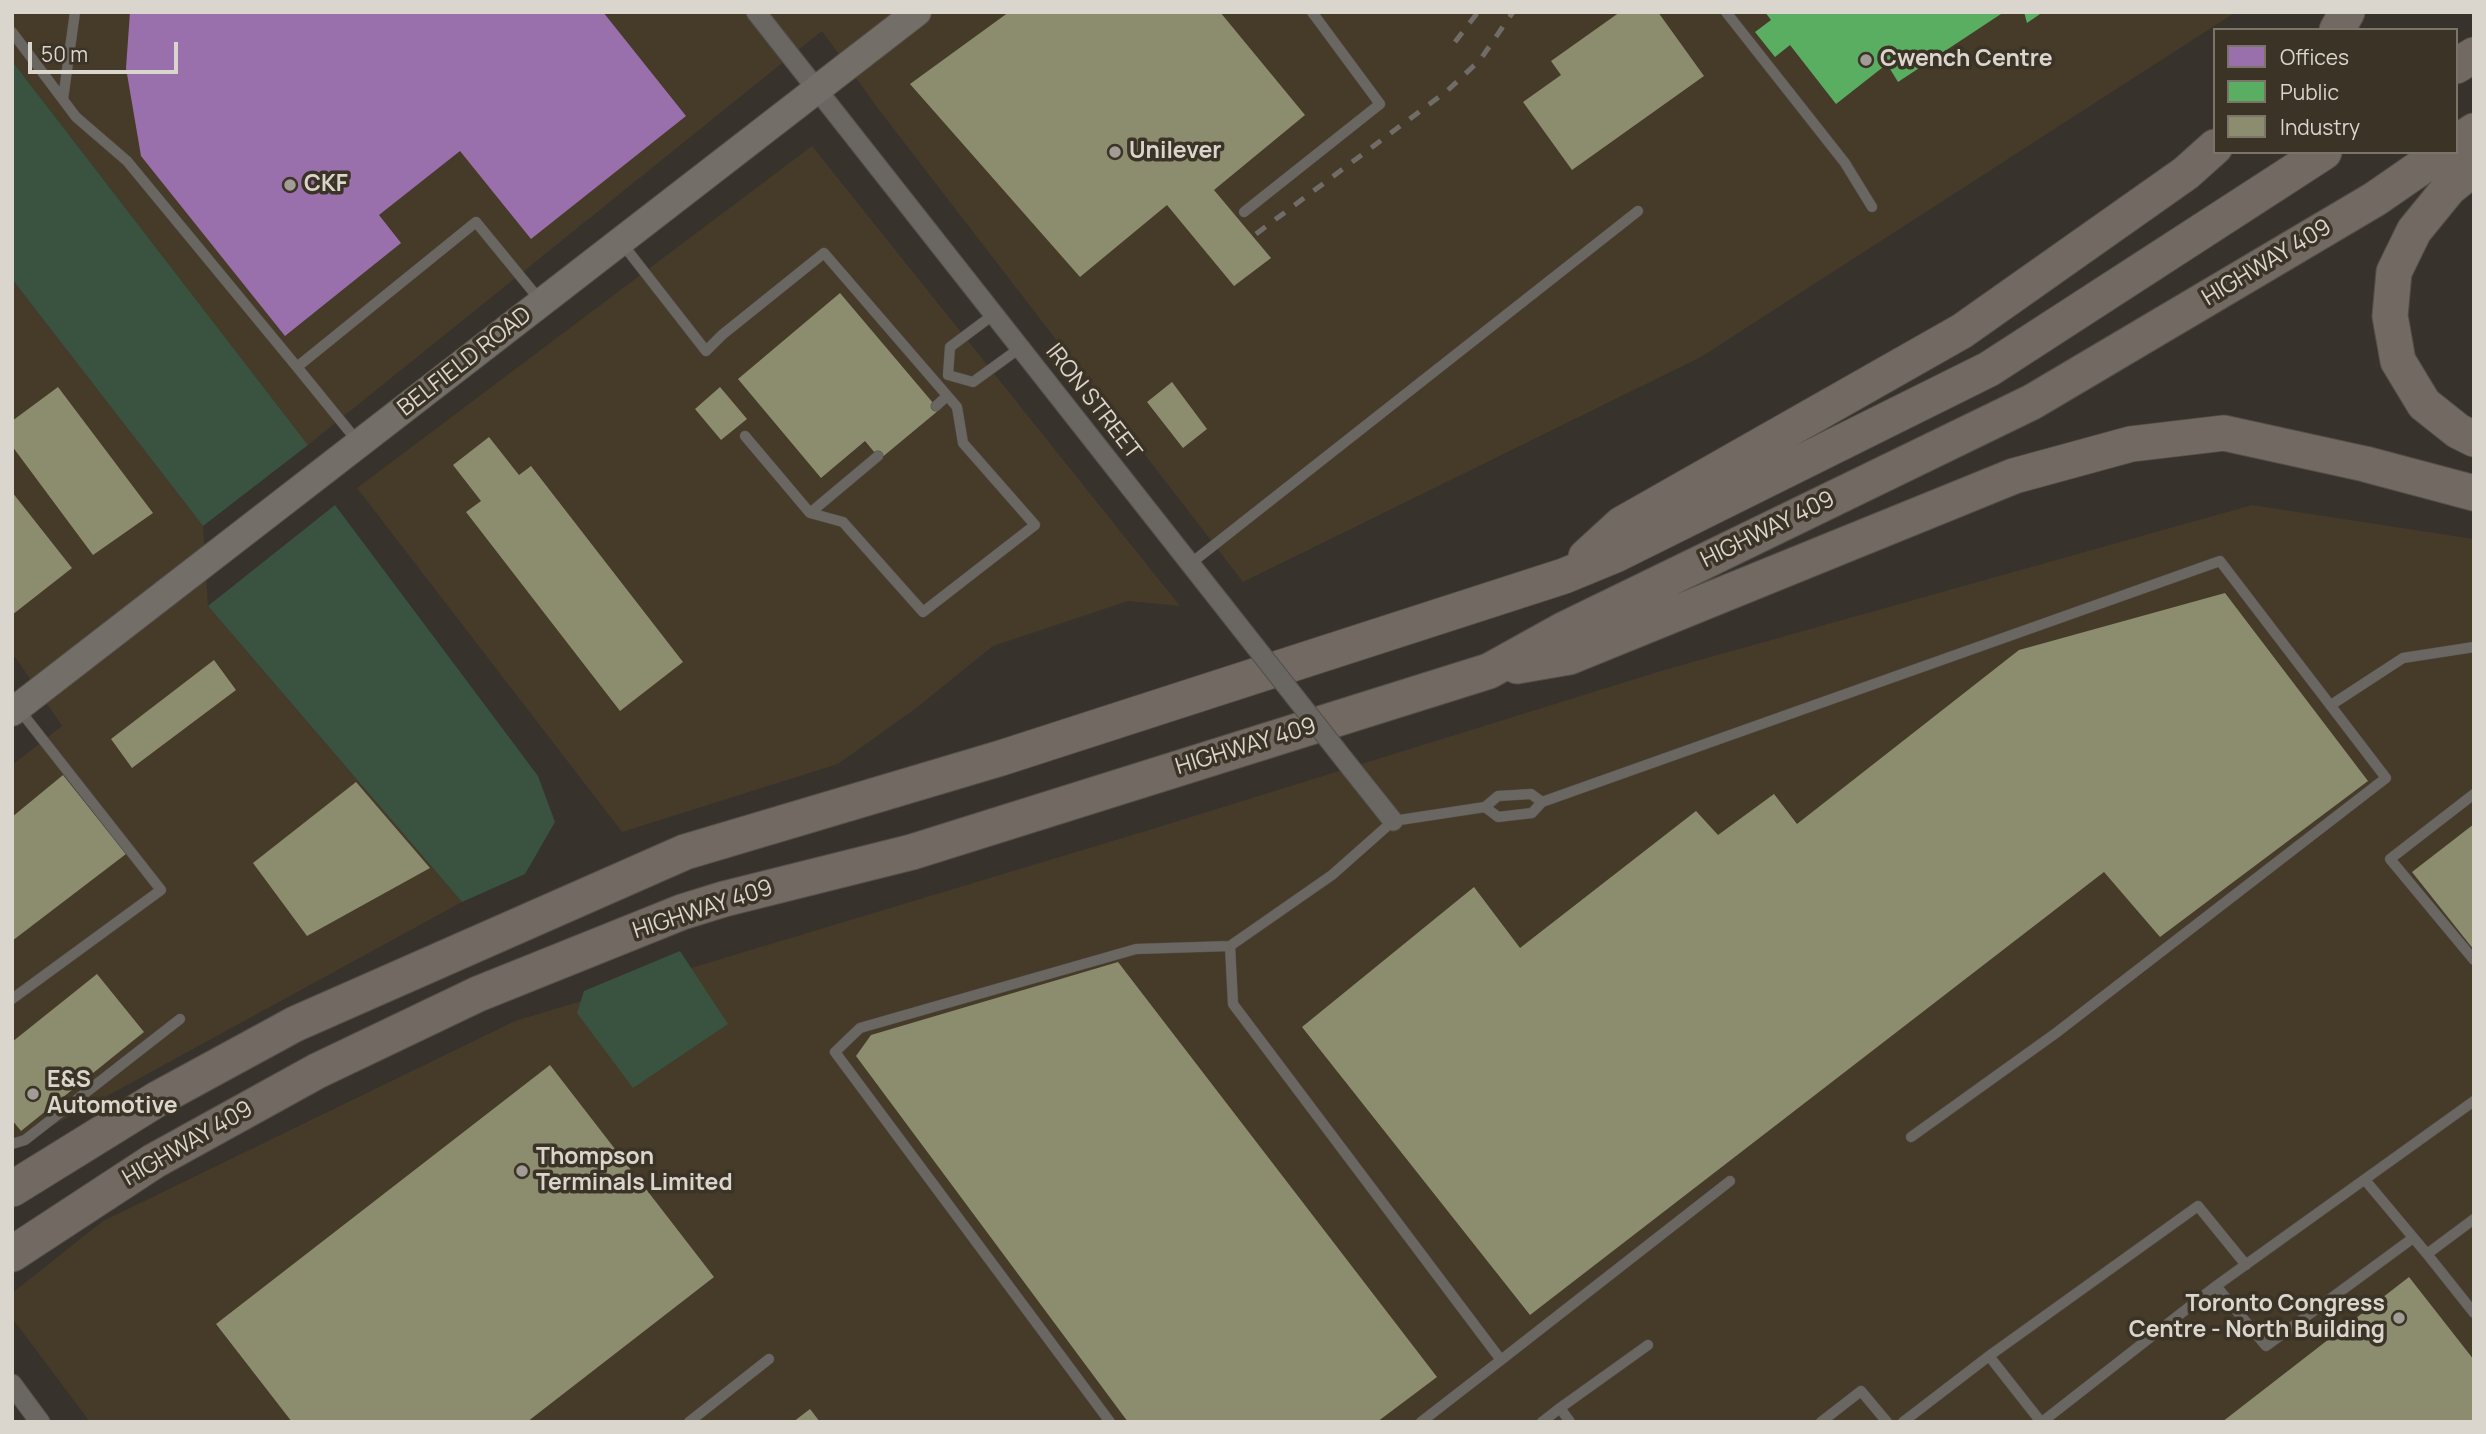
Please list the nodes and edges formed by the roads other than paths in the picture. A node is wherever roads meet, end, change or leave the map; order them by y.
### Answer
1 (75, 12) edge
2 (756, 12) edge
3 (917, 12) edge
4 (1312, 12) edge
5 (1726, 12) edge
6 (2347, 12) edge
7 (2338, 28) edge
8 (12, 32) edge
9 (2474, 55) edge
10 (2458, 65) edge
11 (816, 91) junction
12 (62, 99) junction
13 (2474, 131) edge
14 (2458, 142) edge
15 (2213, 149) edge
16 (2321, 154) edge
17 (2440, 154) edge
18 (2474, 167) edge
19 (1872, 207) dead end
20 (1638, 211) dead end
21 (1244, 212) dead end
22 (620, 242) junction
23 (542, 303) junction
24 (993, 315) junction
25 (1020, 348) junction
26 (297, 367) junction
27 (948, 375) junction
28 (936, 383) junction
29 (947, 396) junction
30 (936, 406) dead end
31 (745, 436) dead end
32 (2474, 439) edge
33 (359, 443) junction
34 (878, 456) dead end
35 (2474, 493) edge
36 (810, 513) junction
37 (1190, 564) junction
38 (1564, 576) junction
39 (2474, 647) edge
40 (1489, 671) junction
41 (2331, 705) junction
42 (15, 710) edge
43 (2474, 794) edge
44 (1542, 802) junction
45 (1485, 807) junction
46 (1393, 821) junction
47 (1230, 946) junction
48 (2474, 960) edge
49 (12, 999) edge
50 (180, 1019) dead end
51 (2474, 1101) edge
52 (1911, 1138) dead end
53 (12, 1144) edge
54 (2365, 1180) junction
55 (1730, 1181) dead end
56 (12, 1189) edge
57 (2474, 1219) edge
58 (2413, 1238) junction
59 (12, 1254) edge
60 (2427, 1254) junction
61 (2246, 1265) junction
62 (2216, 1286) junction
63 (2474, 1313) edge
64 (1647, 1345) dead end
65 (1989, 1356) junction
66 (769, 1359) dead end
67 (1502, 1360) junction
68 (12, 1384) edge
69 (1560, 1408) junction
70 (40, 1422) edge
71 (689, 1422) edge
72 (1110, 1422) edge
73 (1420, 1422) edge
74 (1542, 1422) edge
75 (1570, 1422) edge
76 (1821, 1422) edge
77 (1887, 1422) edge
78 (1903, 1422) edge
79 (2042, 1422) edge

1 - 12 lane
2 - 11 street, IRON STREET
3 - 11 main road, BELFIELD ROAD
4 - 21 lane
5 - 19 lane
6 - 7 highway
8 - 12 lane
9 - 10 highway
11 - 22 main road, BELFIELD ROAD
11 - 24 street, IRON STREET
12 - 26 lane
13 - 14 highway
15 - 38 highway
16 - 38 highway, HIGHWAY 409
17 - 40 highway, HIGHWAY 409
18 - 32 highway
20 - 37 lane
22 - 23 main road, BELFIELD ROAD
22 - 28 lane
23 - 26 lane
23 - 33 main road, BELFIELD ROAD
24 - 25 street, IRON STREET
24 - 27 lane
25 - 27 lane
25 - 37 street, IRON STREET
26 - 33 lane
27 - 28 lane
28 - 29 lane
29 - 30 lane
29 - 36 lane
31 - 36 lane
33 - 42 main road, BELFIELD ROAD
34 - 36 lane
35 - 40 highway
37 - 46 street, IRON STREET, bridge
38 - 56 highway, HIGHWAY 409
39 - 41 lane
40 - 59 highway, HIGHWAY 409
41 - 44 lane
41 - 52 lane
42 - 49 lane
43 - 48 lane
44 - 45 lane
44 - 45 lane
45 - 46 lane
46 - 47 lane
47 - 67 lane
47 - 72 lane
50 - 53 lane
51 - 54 lane
54 - 58 lane
54 - 61 lane
55 - 67 lane
57 - 60 lane
58 - 60 lane
58 - 62 lane
60 - 63 lane
61 - 62 lane
61 - 65 lane
62 - 79 lane
64 - 69 lane
65 - 78 lane
65 - 79 lane
66 - 71 lane
67 - 73 lane
68 - 70 street
69 - 74 lane
69 - 75 lane
76 - 77 lane

